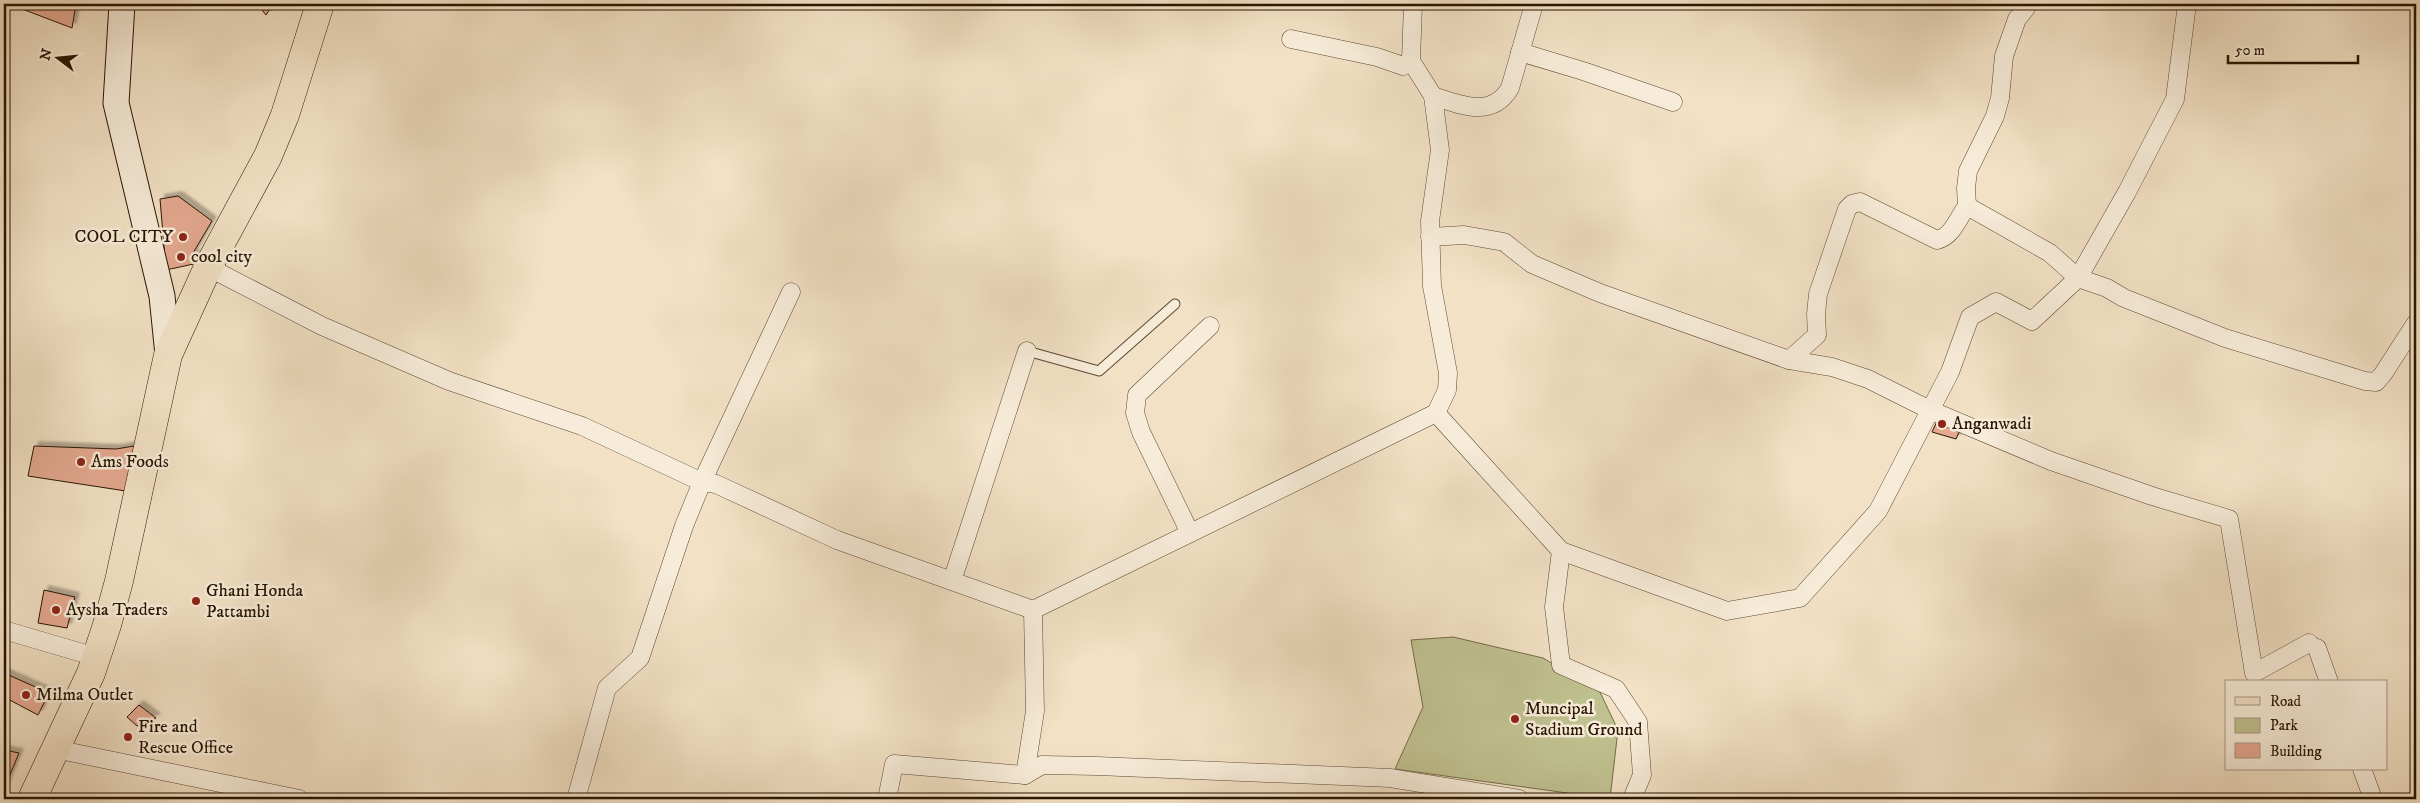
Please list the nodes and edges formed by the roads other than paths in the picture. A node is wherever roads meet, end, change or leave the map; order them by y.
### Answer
1 (122, 4) edge
2 (320, 4) edge
3 (1413, 4) edge
4 (1534, 4) edge
5 (2187, 4) edge
6 (2026, 8) dead end
7 (1291, 39) dead end
8 (1520, 52) junction
9 (1411, 61) junction
10 (1433, 96) junction
11 (1673, 102) dead end
12 (1967, 206) junction
13 (1430, 237) junction
14 (208, 267) junction
15 (2078, 278) junction
16 (790, 292) dead end
17 (1175, 304) dead end
18 (2416, 323) edge
19 (1210, 326) dead end
20 (1027, 351) joint
21 (168, 355) junction
22 (1790, 360) junction
23 (1930, 410) junction
24 (1436, 413) junction
25 (702, 482) junction
26 (1190, 533) junction
27 (1561, 551) junction
28 (952, 581) junction
29 (1033, 610) junction
30 (4, 630) edge
31 (96, 657) junction
32 (2328, 680) edge
33 (55, 749) junction
34 (2362, 770) edge
35 (1025, 775) junction
36 (32, 799) edge
37 (299, 799) edge
38 (576, 799) edge
39 (887, 799) edge
40 (1519, 799) edge
41 (1632, 799) edge
42 (2373, 799) edge

1 - 21 main road
2 - 14 main road
3 - 9 street
4 - 8 street
5 - 15 street
6 - 12 street
7 - 9 street
8 - 10 street
8 - 11 street
9 - 10 street
10 - 13 street
12 - 15 street
12 - 22 street
13 - 22 street
13 - 24 street
14 - 21 main road
14 - 25 street
15 - 18 street
15 - 23 street
16 - 25 street
17 - 20 lane
19 - 26 street
20 - 28 street
21 - 31 main road
22 - 23 street
23 - 27 street
23 - 32 street
24 - 26 street
24 - 27 street
25 - 28 street
25 - 38 street
26 - 29 street
27 - 41 street
28 - 29 street
29 - 35 street
30 - 31 street
31 - 33 main road
33 - 36 main road
33 - 37 street
34 - 42 street
35 - 39 street
35 - 40 street

